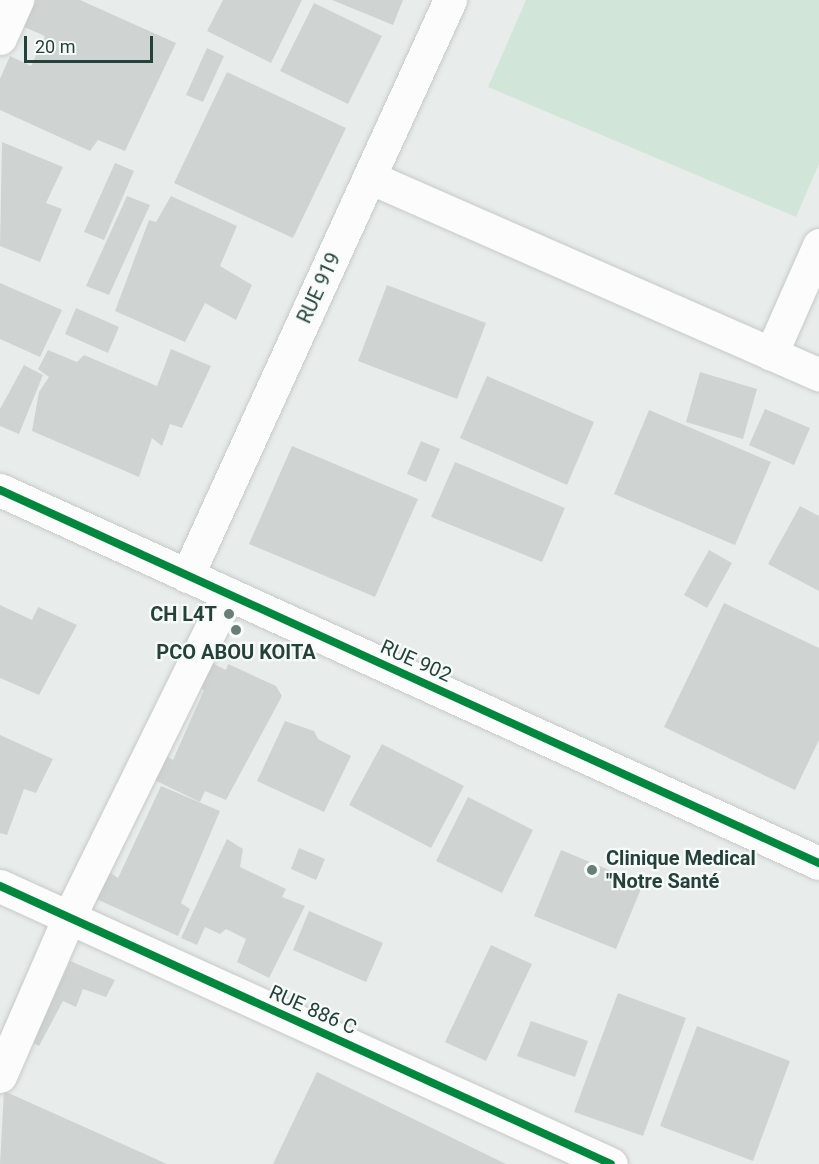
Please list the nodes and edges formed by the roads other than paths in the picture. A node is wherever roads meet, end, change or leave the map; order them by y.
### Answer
1 (17, 0) edge
2 (450, 0) edge
3 (0, 38) edge
4 (369, 177) junction
5 (819, 245) edge
6 (771, 354) junction
7 (819, 375) edge
8 (0, 490) edge
9 (187, 576) junction
10 (228, 594) junction
11 (819, 863) edge
12 (0, 886) edge
13 (69, 917) junction
14 (0, 1076) edge
15 (605, 1163) edge

1 - 3 street
2 - 4 street, RUE 919
4 - 6 street
4 - 9 street, RUE 919
5 - 6 street
6 - 7 street
8 - 9 street, RUE 902
9 - 10 street, RUE 902
10 - 11 street, RUE 902
10 - 13 street
12 - 13 street, RUE 886 C
13 - 14 street
13 - 15 street, RUE 886 C

